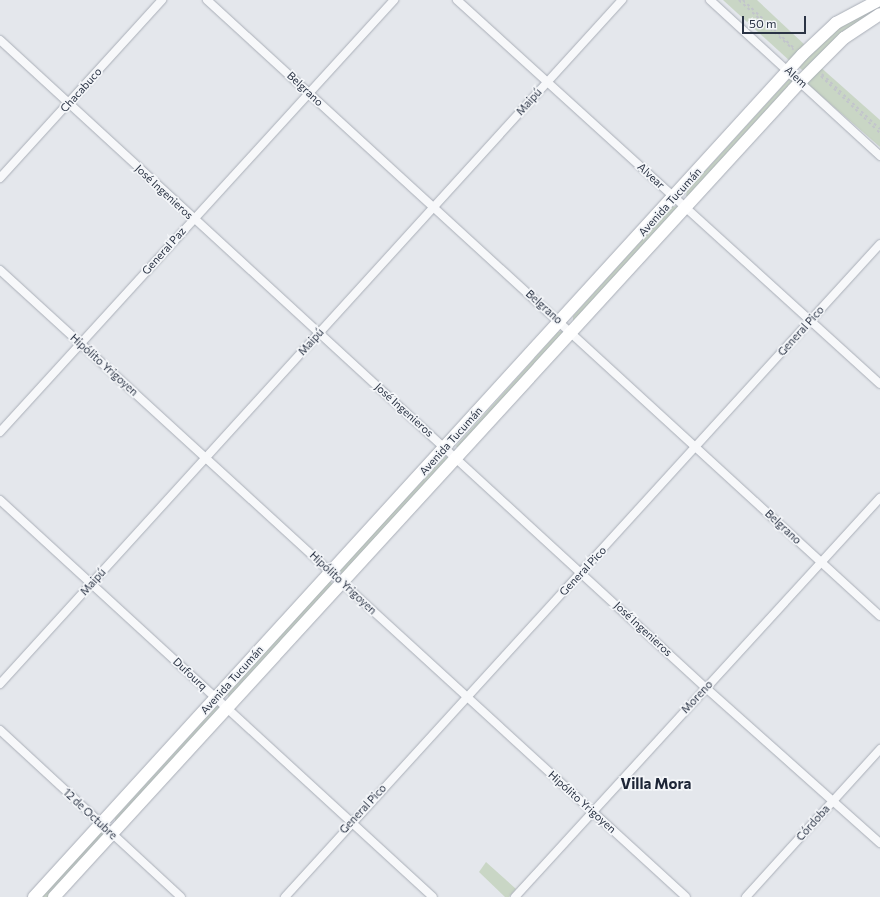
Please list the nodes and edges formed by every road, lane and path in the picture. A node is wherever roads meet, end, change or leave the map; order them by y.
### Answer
1 (162, 0) edge
2 (207, 0) edge
3 (394, 0) edge
4 (457, 0) edge
5 (622, 0) edge
6 (710, 0) edge
7 (879, 0) edge
8 (880, 14) edge
9 (0, 40) edge
10 (790, 71) junction
11 (548, 81) junction
12 (801, 81) junction
13 (308, 93) junction
14 (69, 104) junction
15 (880, 156) edge
16 (0, 178) edge
17 (674, 197) junction
18 (685, 207) junction
19 (433, 209) junction
20 (193, 219) junction
21 (880, 244) edge
22 (0, 270) edge
23 (810, 321) junction
24 (560, 322) junction
25 (571, 332) junction
26 (318, 334) junction
27 (81, 344) junction
28 (880, 384) edge
29 (0, 432) edge
30 (696, 447) junction
31 (445, 448) junction
32 (207, 457) junction
33 (456, 458) junction
34 (880, 498) edge
35 (0, 500) edge
36 (821, 563) junction
37 (331, 572) junction
38 (582, 572) junction
39 (342, 582) junction
40 (91, 583) junction
41 (880, 616) edge
42 (0, 684) edge
43 (706, 688) junction
44 (467, 697) junction
45 (216, 698) junction
46 (227, 708) junction
47 (0, 730) edge
48 (880, 749) edge
49 (833, 800) junction
50 (592, 812) junction
51 (352, 821) junction
52 (101, 824) junction
53 (111, 834) junction
54 (880, 843) edge
55 (34, 897) edge
56 (54, 897) edge
57 (181, 897) edge
58 (285, 897) edge
59 (433, 897) edge
60 (516, 897) edge
61 (686, 897) edge
62 (746, 897) edge

1 - 14 street, Chacabuco
2 - 13 street, Belgrano
3 - 13 street, General Paz
4 - 11 street, Alvear
5 - 11 street, Maipú
6 - 10 street, Alem
7 - 10 main road, Avenida Tucumán
8 - 12 main road, Avenida Tucumán
9 - 14 street, José Ingenieros
10 - 12 street, Alem
10 - 17 main road, Avenida Tucumán
11 - 17 street, Alvear
11 - 19 street, Maipú
12 - 15 street, Alem
12 - 18 main road, Avenida Tucumán
13 - 19 street, Belgrano
13 - 20 street, General Paz
14 - 16 street, Chacabuco
14 - 20 street, José Ingenieros
17 - 18 street, Alvear
17 - 24 main road, Avenida Tucumán
18 - 23 street, Alvear
18 - 25 main road, Avenida Tucumán
19 - 24 street, Belgrano
19 - 26 street, Maipú
20 - 26 street, José Ingenieros
20 - 27 street, General Paz
21 - 23 street, General Pico
22 - 27 street, Hipólito Yrigoyen
23 - 28 street, Alvear
23 - 30 street, General Pico
24 - 25 street, Belgrano
24 - 31 main road, Avenida Tucumán
25 - 30 street, Belgrano
25 - 33 main road, Avenida Tucumán
26 - 31 street, José Ingenieros
26 - 32 street, Maipú
27 - 29 street, General Paz
27 - 32 street, Hipólito Yrigoyen
30 - 36 street, Belgrano
30 - 38 street, General Pico
31 - 33 street, José Ingenieros
31 - 37 main road, Avenida Tucumán
32 - 37 street, Hipólito Yrigoyen
32 - 40 street, Maipú
33 - 38 street, José Ingenieros
33 - 39 main road, Avenida Tucumán
34 - 36 street, Moreno
35 - 40 street, Dufourq
36 - 41 street, Belgrano
36 - 43 street, Moreno
37 - 39 street, Hipólito Yrigoyen
37 - 45 main road, Avenida Tucumán
38 - 43 street, José Ingenieros
38 - 44 street, General Pico
39 - 44 street, Hipólito Yrigoyen
39 - 46 main road, Avenida Tucumán
40 - 42 street, Maipú
40 - 45 street, Dufourq
43 - 49 street, José Ingenieros
43 - 50 street, Moreno
44 - 50 street, Hipólito Yrigoyen
44 - 51 street, General Pico
45 - 46 street, Dufourq
45 - 52 main road, Avenida Tucumán
46 - 51 street, Dufourq
46 - 53 main road, Avenida Tucumán
47 - 52 street, 12 de Octubre
48 - 49 street, Córdoba
49 - 54 street, José Ingenieros
49 - 62 street, Córdoba
50 - 60 street, Moreno
50 - 61 street, Hipólito Yrigoyen
51 - 58 street, General Pico
51 - 59 street, Dufourq
52 - 53 street, 12 de Octubre
52 - 55 main road, Avenida Tucumán
53 - 56 main road, Avenida Tucumán
53 - 57 street, 12 de Octubre

